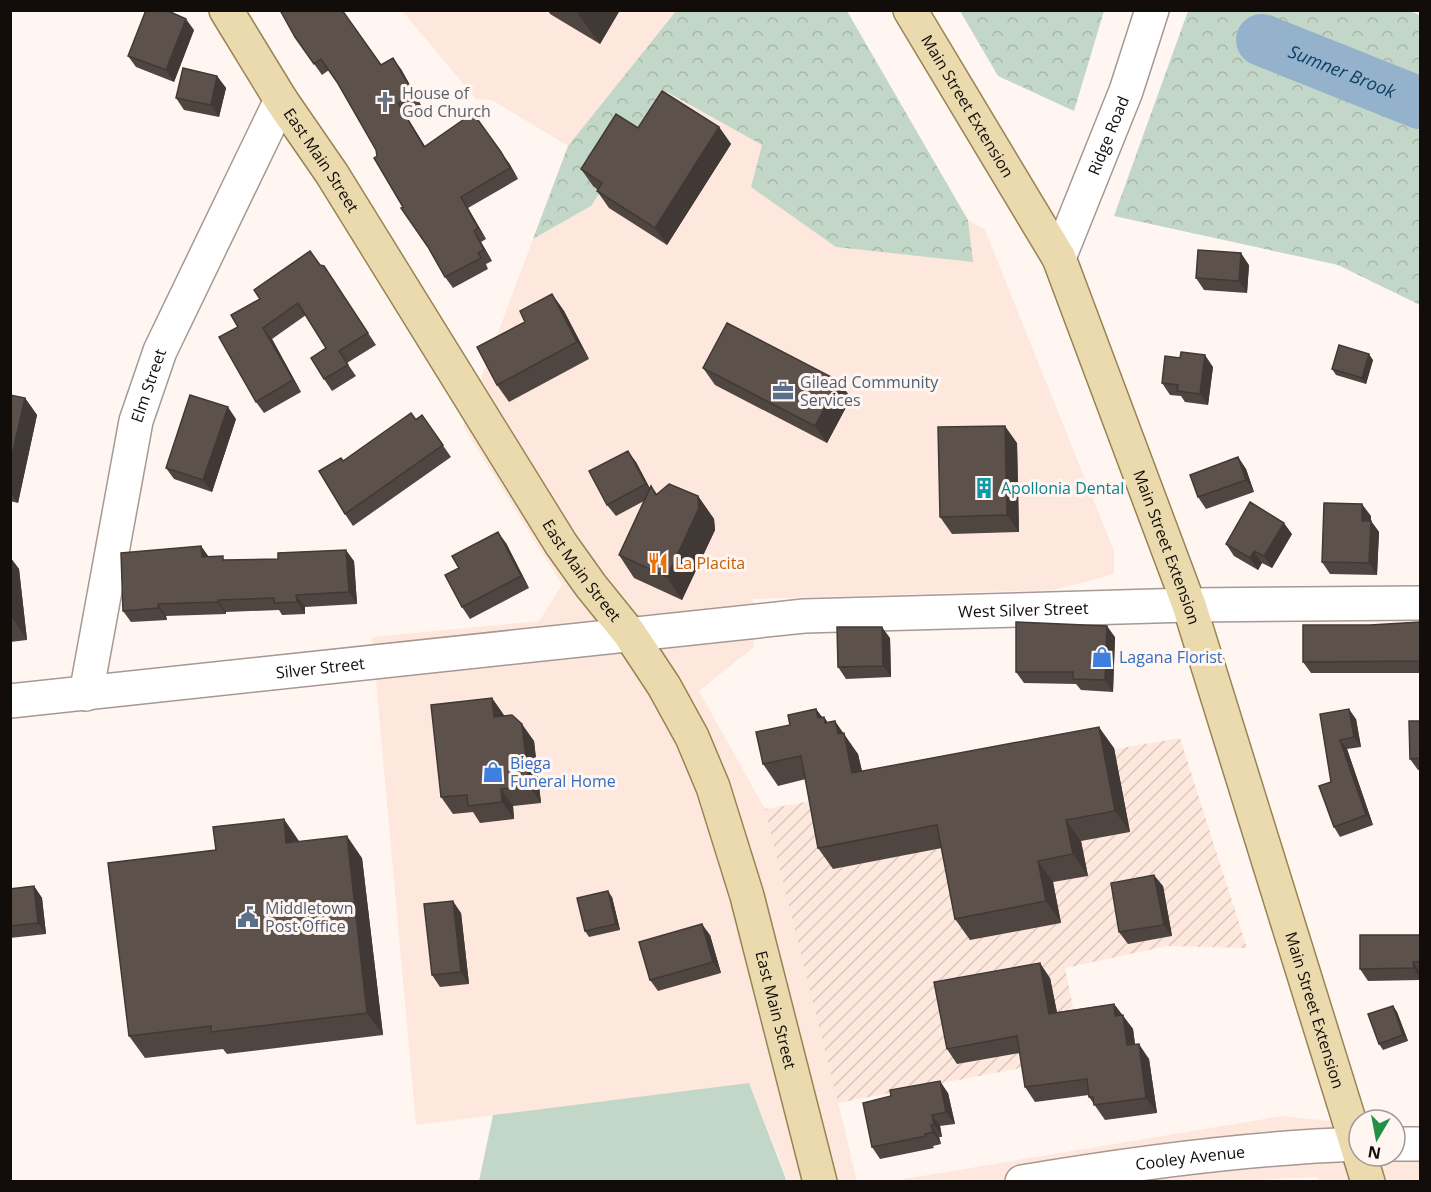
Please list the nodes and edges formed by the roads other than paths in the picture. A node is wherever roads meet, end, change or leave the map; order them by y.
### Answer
1 (226, 10) edge
2 (909, 10) edge
3 (1152, 10) edge
4 (281, 100) junction
5 (1059, 258) junction
6 (1420, 603) edge
7 (1189, 605) junction
8 (629, 633) junction
9 (86, 694) junction
10 (10, 701) edge
11 (1347, 1111) edge
12 (1347, 1149) edge
13 (820, 1182) edge
14 (1023, 1182) edge

1 - 4 main road, East Main Street
2 - 5 main road, Main Street Extension
3 - 5 street, Ridge Road
4 - 8 main road, East Main Street
4 - 9 street, Elm Street
5 - 7 main road, Main Street Extension
6 - 7 street, West Silver Street
7 - 8 street, West Silver Street
7 - 11 main road, Main Street Extension
8 - 9 street, Silver Street
8 - 13 main road, East Main Street
9 - 10 street, Silver Street
12 - 14 street, Cooley Avenue

